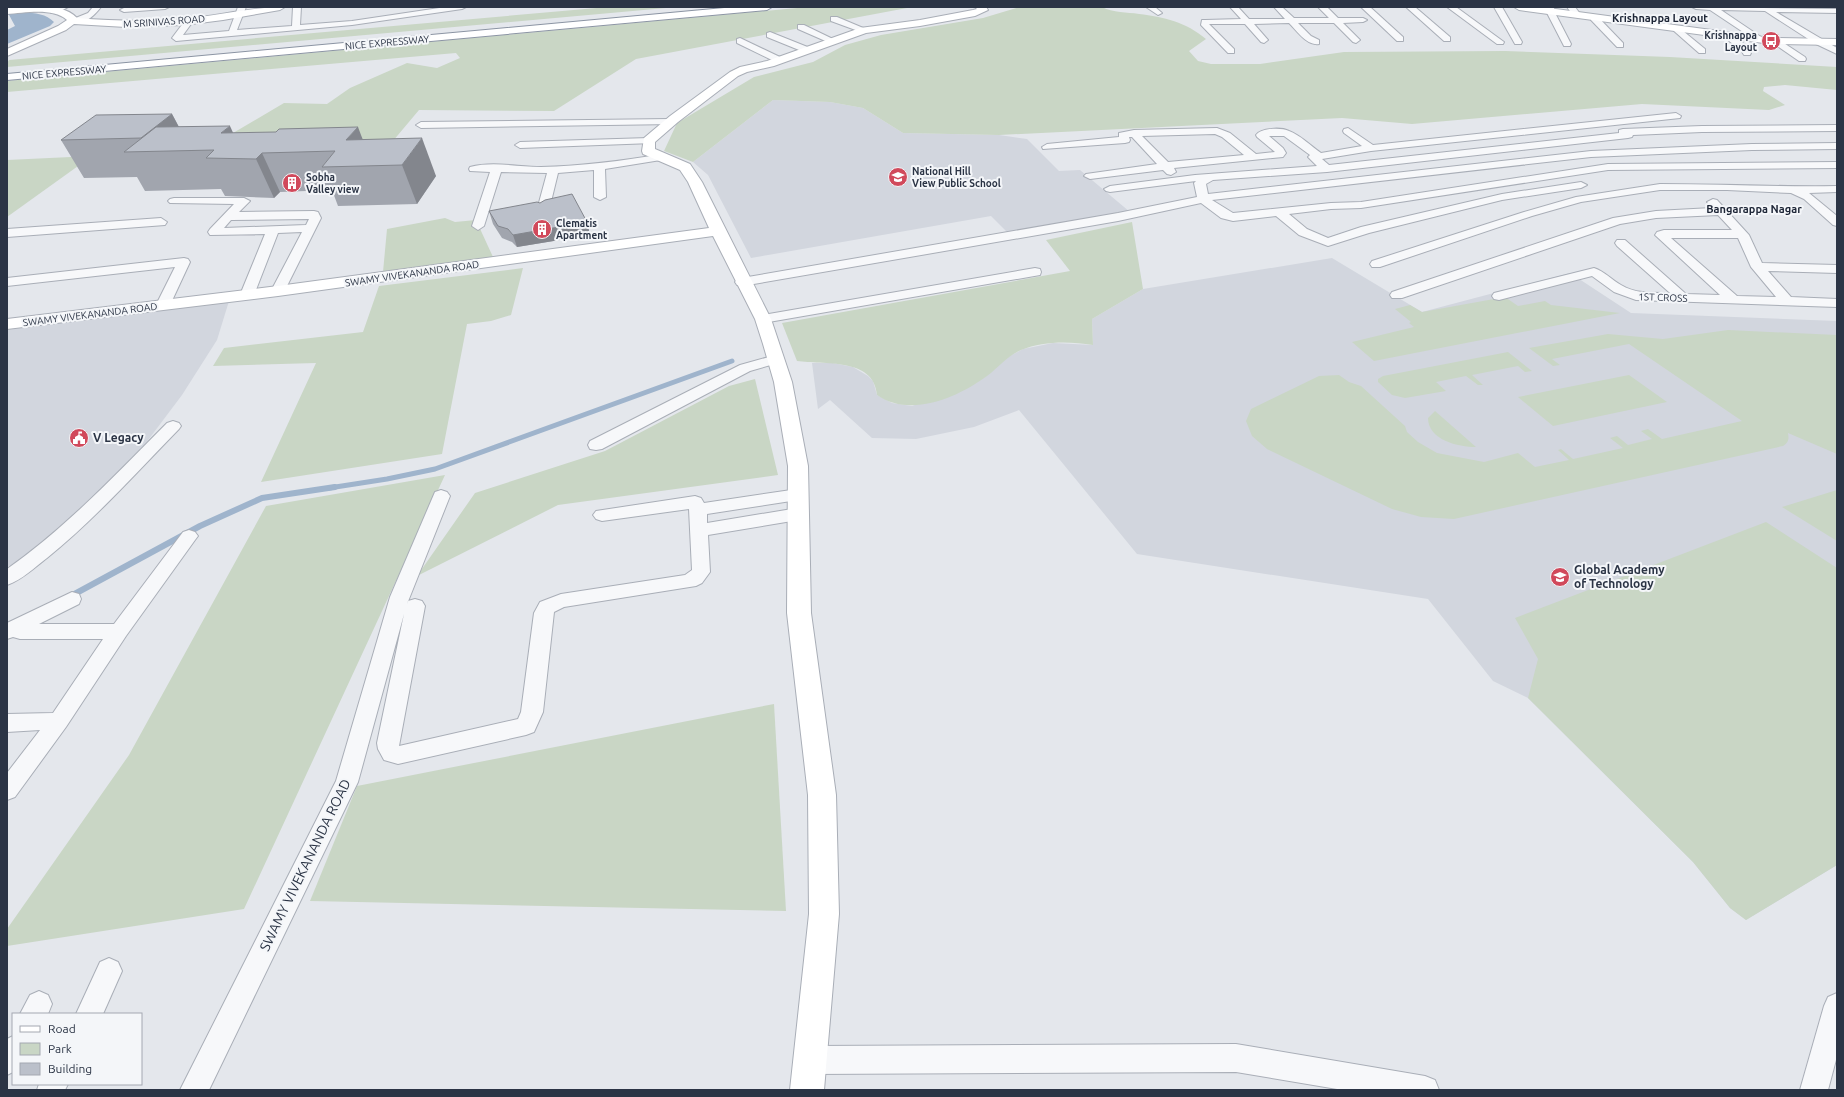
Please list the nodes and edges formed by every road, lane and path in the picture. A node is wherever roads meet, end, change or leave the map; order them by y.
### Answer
1 (64, 7) edge
2 (97, 7) edge
3 (165, 7) edge
4 (280, 7) edge
5 (297, 7) edge
6 (462, 7) edge
7 (713, 7) edge
8 (767, 7) edge
9 (980, 7) edge
10 (1150, 7) edge
11 (1234, 7) edge
12 (1278, 7) edge
13 (1322, 7) edge
14 (1365, 7) edge
15 (1410, 7) edge
16 (1451, 7) edge
17 (1498, 7) edge
18 (1519, 7) edge
19 (1591, 7) edge
20 (1696, 7) edge
21 (1711, 7) edge
22 (1764, 8) edge
23 (1550, 9) edge
24 (49, 10) edge
25 (124, 10) dead end
26 (240, 10) edge
27 (421, 10) edge
28 (7, 11) edge
29 (1574, 11) edge
30 (1837, 11) edge
31 (1158, 13) dead end
32 (1597, 18) junction
33 (834, 19) dead end
34 (190, 20) junction
35 (1336, 20) junction
36 (1363, 20) dead end
37 (74, 21) junction
38 (1248, 21) junction
39 (1292, 21) junction
40 (801, 27) dead end
41 (296, 29) junction
42 (1677, 29) junction
43 (864, 30) junction
44 (232, 33) junction
45 (770, 35) dead end
46 (1728, 36) junction
47 (1400, 39) dead end
48 (1447, 39) dead end
49 (1758, 39) junction
50 (740, 40) dead end
51 (1264, 40) dead end
52 (1356, 40) dead end
53 (832, 41) junction
54 (1776, 41) junction
55 (1316, 42) dead end
56 (1500, 42) dead end
57 (1518, 42) dead end
58 (1819, 42) junction
59 (1837, 42) edge
60 (1567, 44) dead end
61 (1620, 45) dead end
62 (807, 50) junction
63 (1231, 51) dead end
64 (1837, 51) edge
65 (1702, 52) dead end
66 (7, 53) edge
67 (1747, 53) dead end
68 (1802, 59) dead end
69 (779, 60) junction
70 (7, 71) edge
71 (16, 74) edge
72 (1676, 116) dead end
73 (670, 122) junction
74 (1607, 122) junction
75 (421, 125) dead end
76 (1837, 128) edge
77 (1348, 131) dead end
78 (1134, 133) junction
79 (1626, 134) junction
80 (649, 141) junction
81 (520, 145) dead end
82 (1837, 146) edge
83 (1047, 147) dead end
84 (1371, 148) junction
85 (1649, 151) junction
86 (1281, 153) junction
87 (1313, 153) junction
88 (663, 157) junction
89 (1253, 157) junction
90 (1837, 165) edge
91 (1164, 166) junction
92 (1670, 166) junction
93 (497, 168) junction
94 (599, 168) junction
95 (474, 169) dead end
96 (554, 169) junction
97 (1327, 169) junction
98 (1090, 176) dead end
99 (1210, 177) junction
100 (1178, 180) junction
101 (1581, 185) dead end
102 (1696, 187) junction
103 (1110, 189) dead end
104 (1837, 189) edge
105 (1793, 190) junction
106 (600, 197) dead end
107 (1203, 199) junction
108 (174, 201) dead end
109 (1819, 207) junction
110 (1837, 207) edge
111 (543, 210) edge
112 (1721, 211) junction
113 (1280, 213) junction
114 (228, 216) junction
115 (161, 222) dead end
116 (1837, 222) edge
117 (478, 226) dead end
118 (309, 228) junction
119 (273, 230) junction
120 (718, 231) junction
121 (7, 233) edge
122 (1741, 234) junction
123 (1621, 243) dead end
124 (1376, 264) dead end
125 (289, 266) junction
126 (1757, 267) junction
127 (1837, 269) edge
128 (258, 270) junction
129 (1035, 272) dead end
130 (7, 282) edge
131 (742, 282) junction
132 (278, 291) junction
133 (247, 295) junction
134 (1397, 295) dead end
135 (1499, 296) dead end
136 (1682, 297) junction
137 (1734, 300) junction
138 (1787, 301) junction
139 (1837, 303) edge
140 (164, 305) junction
141 (762, 320) junction
142 (7, 324) edge
143 (776, 359) junction
144 (173, 426) dead end
145 (596, 445) dead end
146 (441, 496) dead end
147 (798, 505) junction
148 (698, 510) junction
149 (602, 515) dead end
150 (699, 530) junction
151 (189, 536) dead end
152 (7, 578) edge
153 (72, 599) dead end
154 (416, 606) dead end
155 (120, 631) junction
156 (14, 632) edge
157 (59, 721) junction
158 (7, 723) edge
159 (7, 790) edge
160 (109, 972) dead end
161 (1837, 1006) edge
162 (89, 1013) edge
163 (12, 1052) edge
164 (810, 1060) junction
165 (7, 1061) edge
166 (194, 1090) edge
167 (807, 1090) edge
168 (1425, 1090) edge
169 (1814, 1090) edge

1 - 24 street
2 - 37 street
3 - 25 street
4 - 26 main road, M SRINIVAS ROAD
5 - 41 street
6 - 27 street
7 - 71 main road, NICE EXPRESSWAY
8 - 71 main road, NICE EXPRESSWAY
9 - 43 main road
10 - 31 street
11 - 38 street
12 - 39 street
13 - 35 street
14 - 47 street
15 - 48 street
16 - 56 street
17 - 57 street
18 - 23 main road
19 - 32 street
20 - 21 street
21 - 22 street
21 - 49 street
22 - 30 street
22 - 58 street
23 - 29 main road
23 - 60 street
24 - 28 main road, M SRINIVAS ROAD
24 - 37 main road, M SRINIVAS ROAD
26 - 34 main road, M SRINIVAS ROAD
26 - 44 street
27 - 41 street
29 - 32 main road
32 - 42 main road
32 - 61 street
33 - 43 street
34 - 37 main road, M SRINIVAS ROAD
34 - 44 street
35 - 36 street
35 - 39 street
35 - 52 street
37 - 66 main road
38 - 39 street
38 - 51 street
38 - 63 street
39 - 55 street
40 - 53 street
41 - 44 street
42 - 46 main road
42 - 65 street
43 - 53 main road
45 - 62 street
46 - 49 main road
46 - 67 street
49 - 54 main road
50 - 69 street
53 - 62 main road
54 - 58 main road
54 - 68 street
58 - 59 main road
58 - 64 street
62 - 69 main road
69 - 73 main road
70 - 71 main road, NICE EXPRESSWAY
72 - 74 street
73 - 75 street
73 - 80 main road
74 - 79 street
74 - 84 street
76 - 79 street
77 - 84 street
78 - 83 street
78 - 89 street
78 - 91 street
79 - 85 street
79 - 97 street
80 - 81 street
80 - 88 main road
82 - 85 street
84 - 87 street
85 - 92 street
85 - 107 street
86 - 87 street
86 - 87 street
86 - 89 street
87 - 97 street
88 - 94 street
88 - 120 main road
89 - 91 street
90 - 92 street
91 - 98 street
91 - 100 street
92 - 102 street
92 - 113 street
93 - 95 street
93 - 96 street
93 - 117 street
94 - 96 street
94 - 106 street
96 - 111 street
97 - 99 street
99 - 100 street
99 - 107 street
100 - 103 street
101 - 113 street
102 - 105 street
102 - 112 street
102 - 124 street
104 - 105 street
105 - 109 street
107 - 113 street
107 - 131 street
108 - 114 street
109 - 110 street
109 - 116 street
112 - 122 street
112 - 134 street
114 - 118 street
114 - 119 street
115 - 121 street
118 - 119 street
118 - 125 street
119 - 128 street
120 - 131 main road
120 - 132 main road, SWAMY VIVEKANANDA ROAD
122 - 126 street
122 - 137 street
123 - 136 street
125 - 128 street
125 - 132 street
126 - 127 street
126 - 138 street
128 - 133 street
129 - 141 street
130 - 140 street
131 - 141 main road
132 - 133 main road, SWAMY VIVEKANANDA ROAD
133 - 140 main road, SWAMY VIVEKANANDA ROAD
135 - 136 street, 1ST CROSS
136 - 137 street, 1ST CROSS
137 - 138 street, 1ST CROSS
138 - 139 street, 1ST CROSS
140 - 142 main road, SWAMY VIVEKANANDA ROAD
141 - 143 main road
143 - 145 street
143 - 147 main road
144 - 152 street
146 - 166 street, SWAMY VIVEKANANDA ROAD
147 - 148 street
147 - 150 street
147 - 164 main road
148 - 149 street
148 - 150 street
150 - 154 street
151 - 155 street
153 - 156 street
155 - 156 street
155 - 157 street
157 - 158 street
157 - 159 street
160 - 162 street
161 - 169 street
163 - 165 street
164 - 167 main road
164 - 168 street

